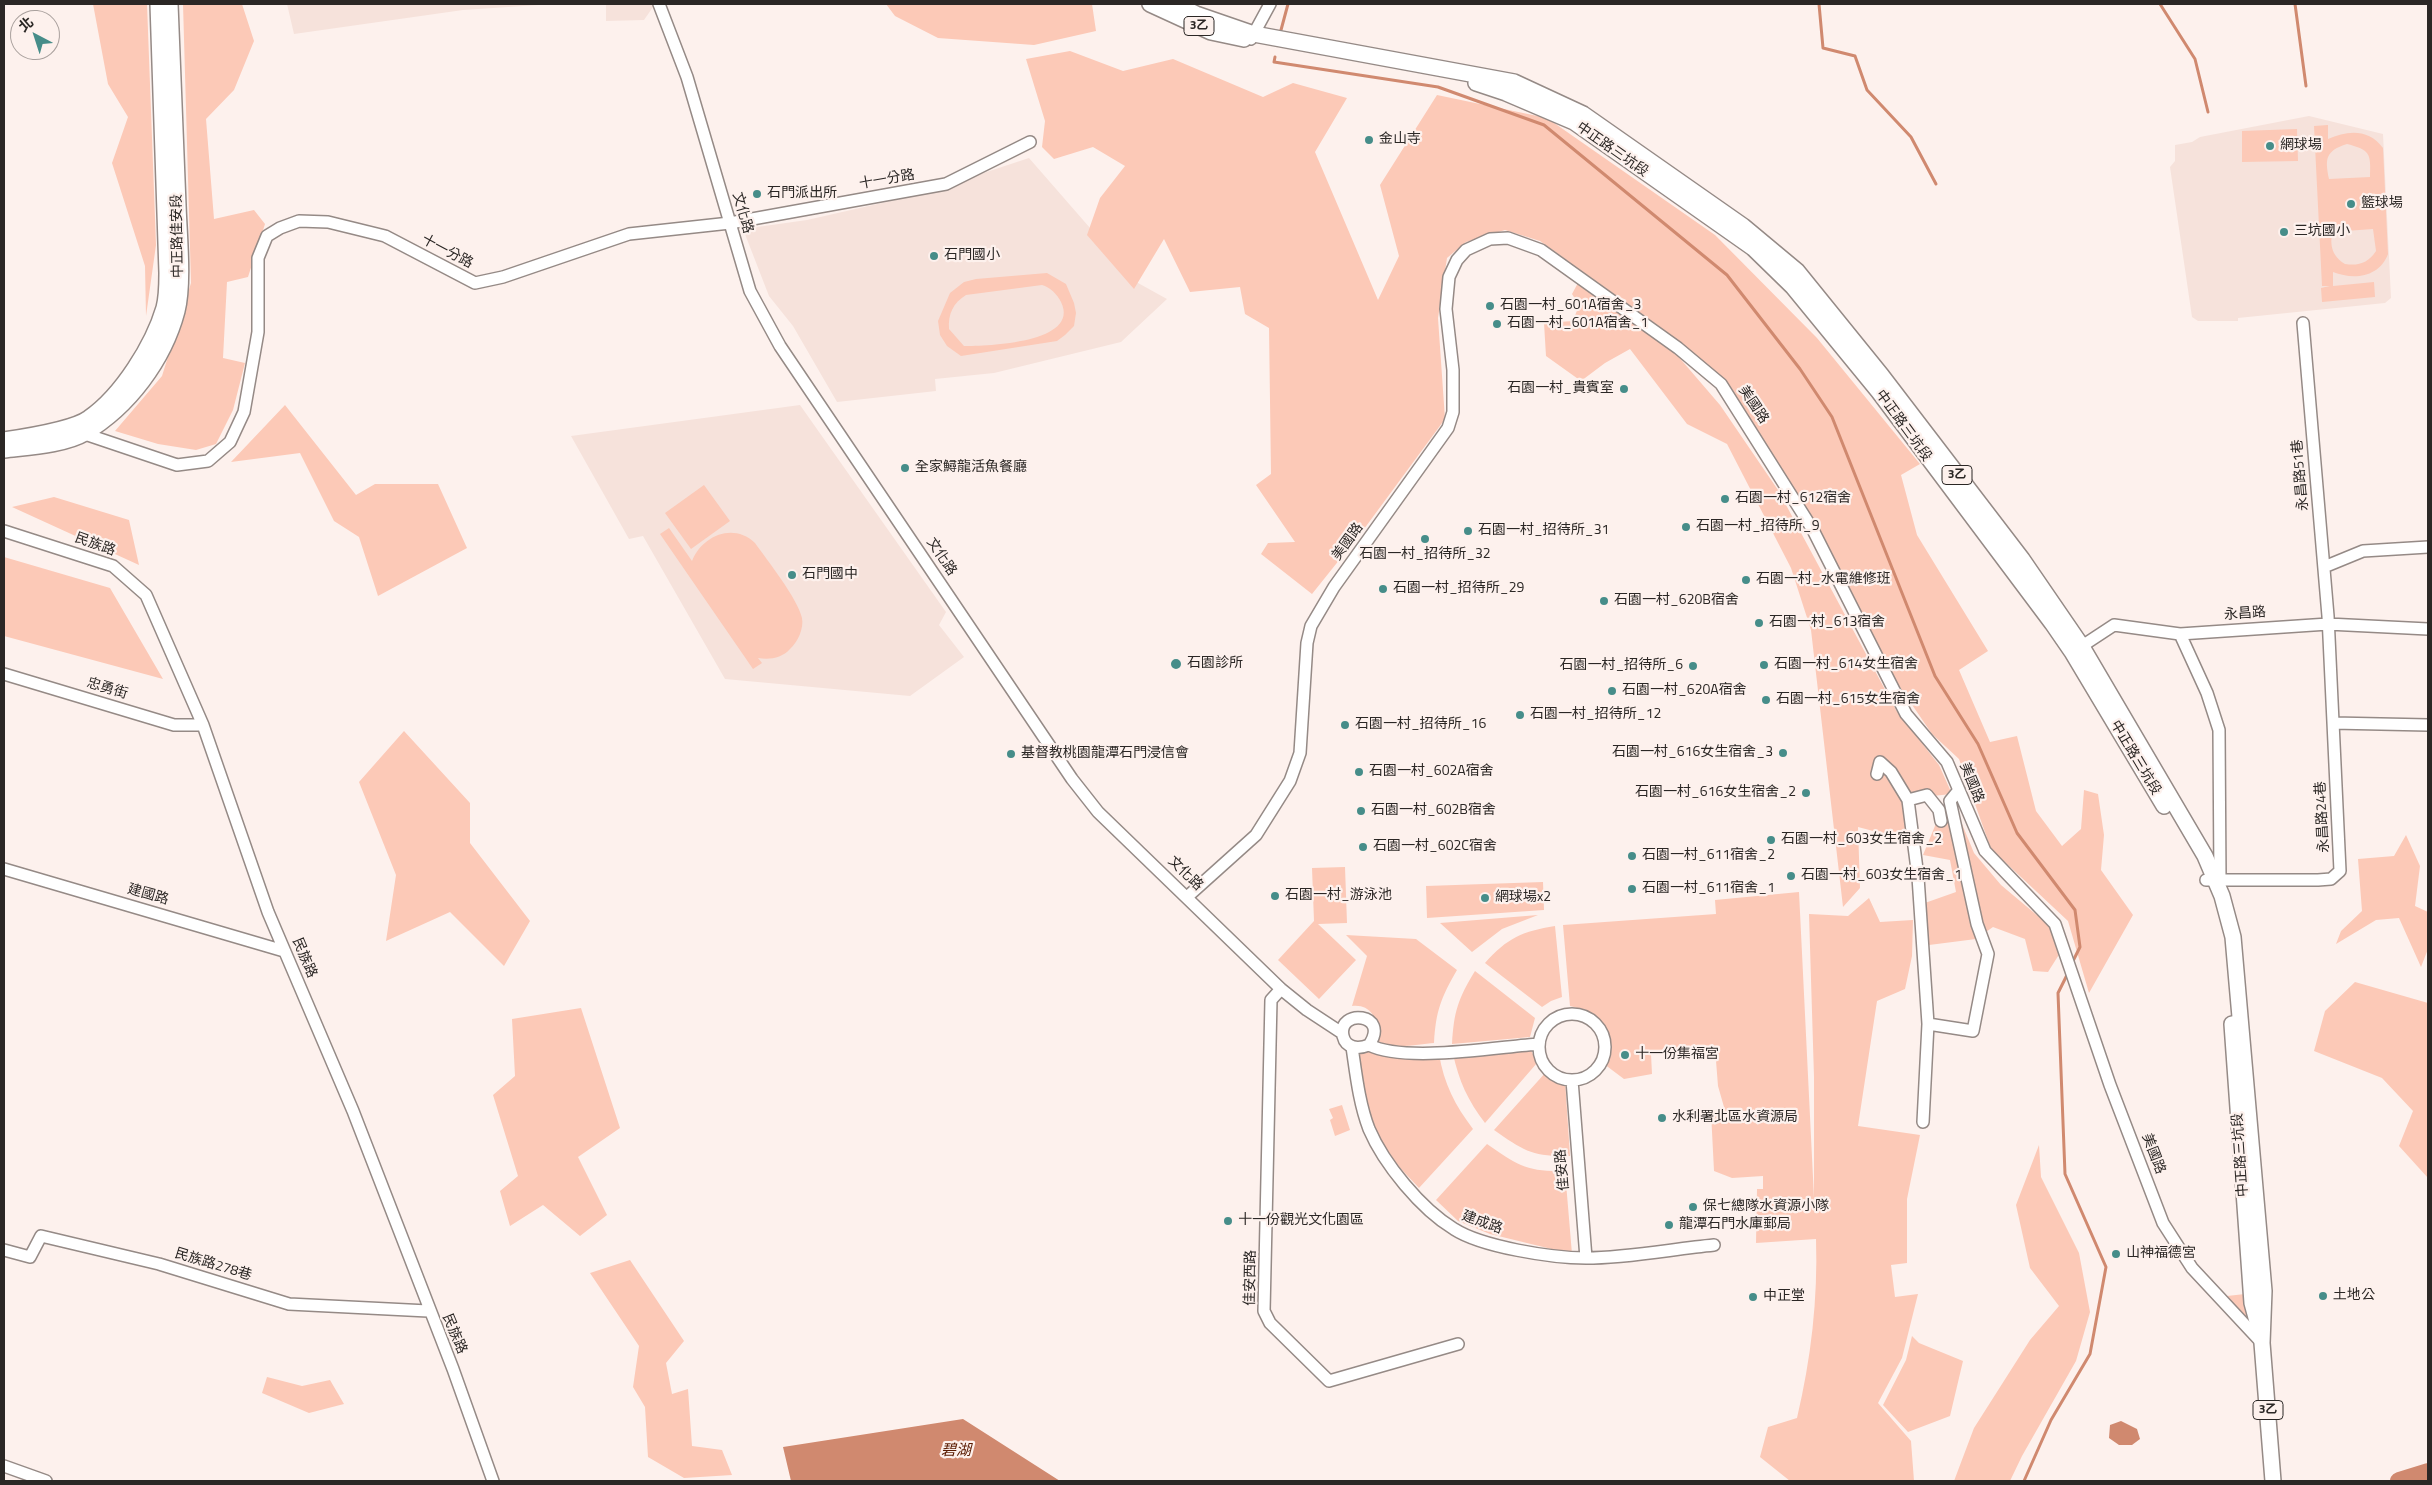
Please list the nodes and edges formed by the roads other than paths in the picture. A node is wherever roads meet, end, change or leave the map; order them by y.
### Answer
1 (158, 4) edge
2 (170, 4) edge
3 (659, 4) edge
4 (1150, 4) edge
5 (1176, 4) edge
6 (1270, 4) edge
7 (1252, 37) junction
8 (1030, 142) dead end
9 (730, 223) junction
10 (2303, 323) dead end
11 (84, 434) junction
12 (4, 440) edge
13 (4, 450) edge
14 (4, 531) edge
15 (2428, 547) edge
16 (2324, 567) junction
17 (2328, 624) junction
18 (2428, 629) edge
19 (2180, 634) junction
20 (2077, 649) junction
21 (4, 674) edge
22 (2333, 723) junction
23 (203, 724) junction
24 (2428, 725) edge
25 (1877, 774) dead end
26 (1959, 790) junction
27 (1908, 800) junction
28 (1941, 821) dead end
29 (4, 869) edge
30 (2214, 881) junction
31 (1187, 897) junction
32 (284, 951) junction
33 (1281, 989) junction
34 (1928, 1024) junction
35 (1342, 1033) junction
36 (1539, 1044) junction
37 (1368, 1045) junction
38 (1352, 1047) junction
39 (1572, 1080) junction
40 (1923, 1122) dead end
41 (1714, 1245) dead end
42 (4, 1250) edge
43 (1586, 1258) junction
44 (428, 1311) junction
45 (2262, 1343) junction
46 (1458, 1344) dead end
47 (4, 1466) edge
48 (2273, 1480) edge
49 (46, 1481) edge
50 (493, 1481) edge

1 - 12 main road, 中正路佳安段
2 - 11 main road, 中正路佳安段
3 - 9 street, 文化路
4 - 7 main road, 中正路三坑段 / 3乙
5 - 7 main road, 中正路三坑段 / 3乙
6 - 7 street
7 - 20 main road, 中正路三坑段 / 3乙
8 - 9 street, 十一分路
9 - 11 street, 十一分路
9 - 31 street, 文化路
10 - 16 street, 永昌路51巷
11 - 13 main road
14 - 23 street, 民族路
15 - 16 street
16 - 17 street, 永昌路51巷
17 - 18 street, 永昌路
17 - 19 street, 永昌路
17 - 22 street, 永昌路24巷
19 - 20 street, 永昌路
19 - 30 street
20 - 30 main road, 中正路三坑段 / 3乙
21 - 23 street, 忠勇街
22 - 24 street
22 - 30 street, 永昌路24巷
23 - 32 street, 民族路
25 - 27 street
26 - 31 street, 美國路
26 - 34 street
26 - 45 street, 美國路
27 - 28 street
27 - 34 street
29 - 32 street, 建國路
30 - 45 main road, 中正路三坑段 / 3乙
31 - 33 street, 文化路
32 - 44 street, 民族路
33 - 35 street, 文化路
33 - 46 street, 佳安西路
34 - 40 street
35 - 37 street
35 - 38 street, 文化路
36 - 37 street
36 - 39 street
36 - 39 street
37 - 38 street
38 - 43 street, 建成路
39 - 43 street, 佳安路
41 - 43 street, 建成路
42 - 44 street, 民族路278巷
44 - 50 street, 民族路
45 - 48 main road, 中正路三坑段 / 3乙
47 - 49 street

